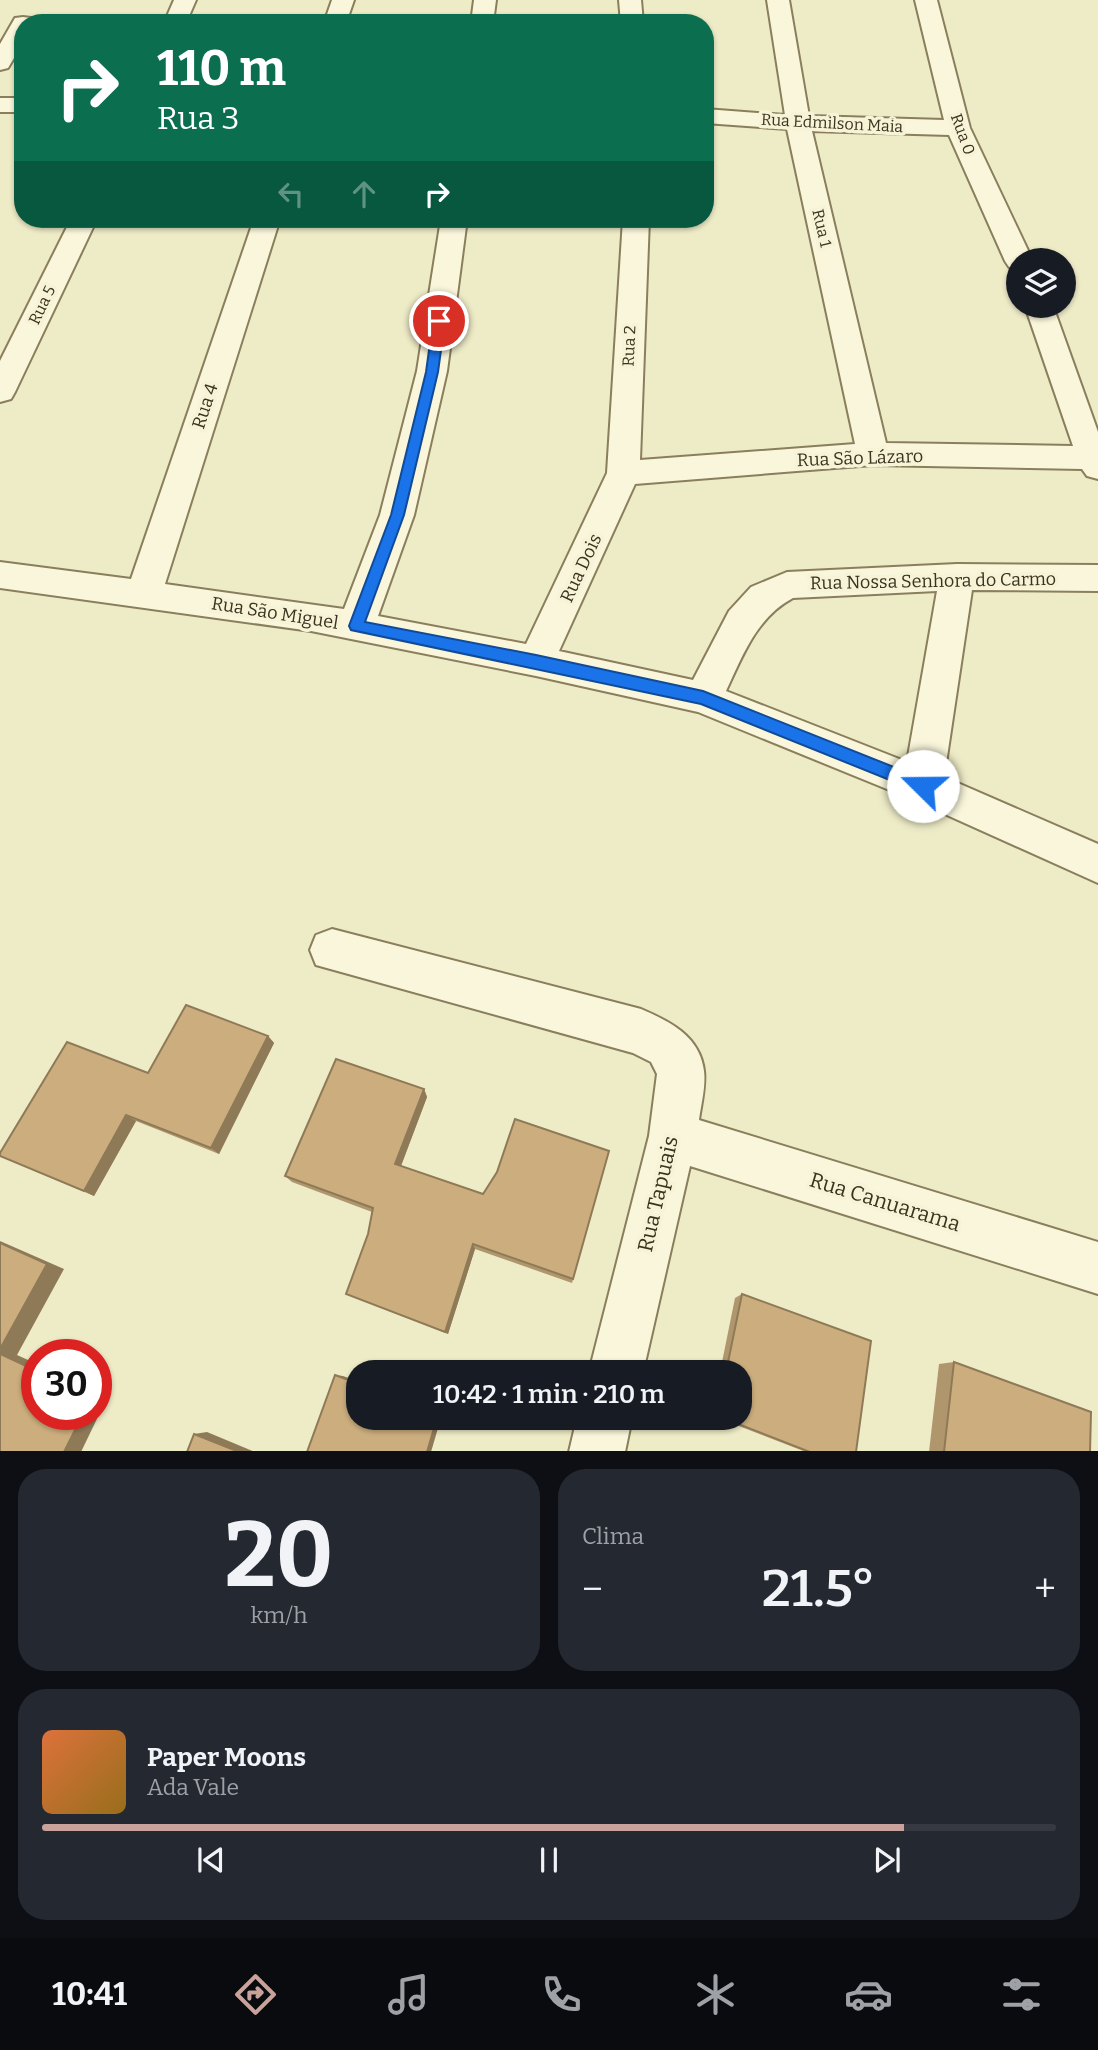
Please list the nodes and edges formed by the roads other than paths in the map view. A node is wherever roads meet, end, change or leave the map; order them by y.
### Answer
1 (778, 0) edge
2 (926, 0) edge
3 (14, 39) edge
4 (0, 63) edge
5 (714, 117) edge
6 (798, 123) junction
7 (958, 128) junction
8 (80, 228) edge
9 (264, 228) edge
10 (453, 228) edge
11 (636, 228) edge
12 (1012, 248) edge
13 (1043, 318) edge
14 (0, 392) edge
15 (873, 454) junction
16 (1097, 461) edge
17 (623, 473) junction
18 (0, 575) edge
19 (957, 577) junction
20 (1098, 578) edge
21 (144, 594) junction
22 (356, 626) junction
23 (536, 661) junction
24 (703, 698) junction
25 (923, 786) junction
26 (1098, 864) edge
27 (332, 950) dead end
28 (673, 1136) junction
29 (1098, 1268) edge
30 (619, 1360) edge
31 (602, 1430) edge
32 (597, 1451) edge

1 - 6 street, Rua 1
2 - 7 street, Rua 0
3 - 4 street
5 - 6 street, Rua Edmilson Maia
6 - 7 street, Rua Edmilson Maia
6 - 15 street, Rua 1
7 - 12 street, Rua 0
8 - 14 street, Rua 5
9 - 21 street, Rua 4
10 - 22 street
11 - 17 street, Rua 2
13 - 16 street
15 - 16 street, Rua São Lázaro
15 - 17 street, Rua São Lázaro
17 - 23 street, Rua Dois
18 - 21 street, Rua São Miguel
19 - 20 street, Rua Nossa Senhora do Carmo
19 - 24 street, Rua Nossa Senhora do Carmo
19 - 25 street
21 - 22 street, Rua São Miguel
22 - 23 street, Rua São Miguel
23 - 24 street, Rua São Miguel
24 - 25 street, Rua São Miguel
25 - 26 street, Rua São Miguel
27 - 28 street, Rua Tapuais
28 - 29 street, Rua Canuarama
28 - 30 street, Rua Tapuais
31 - 32 street

